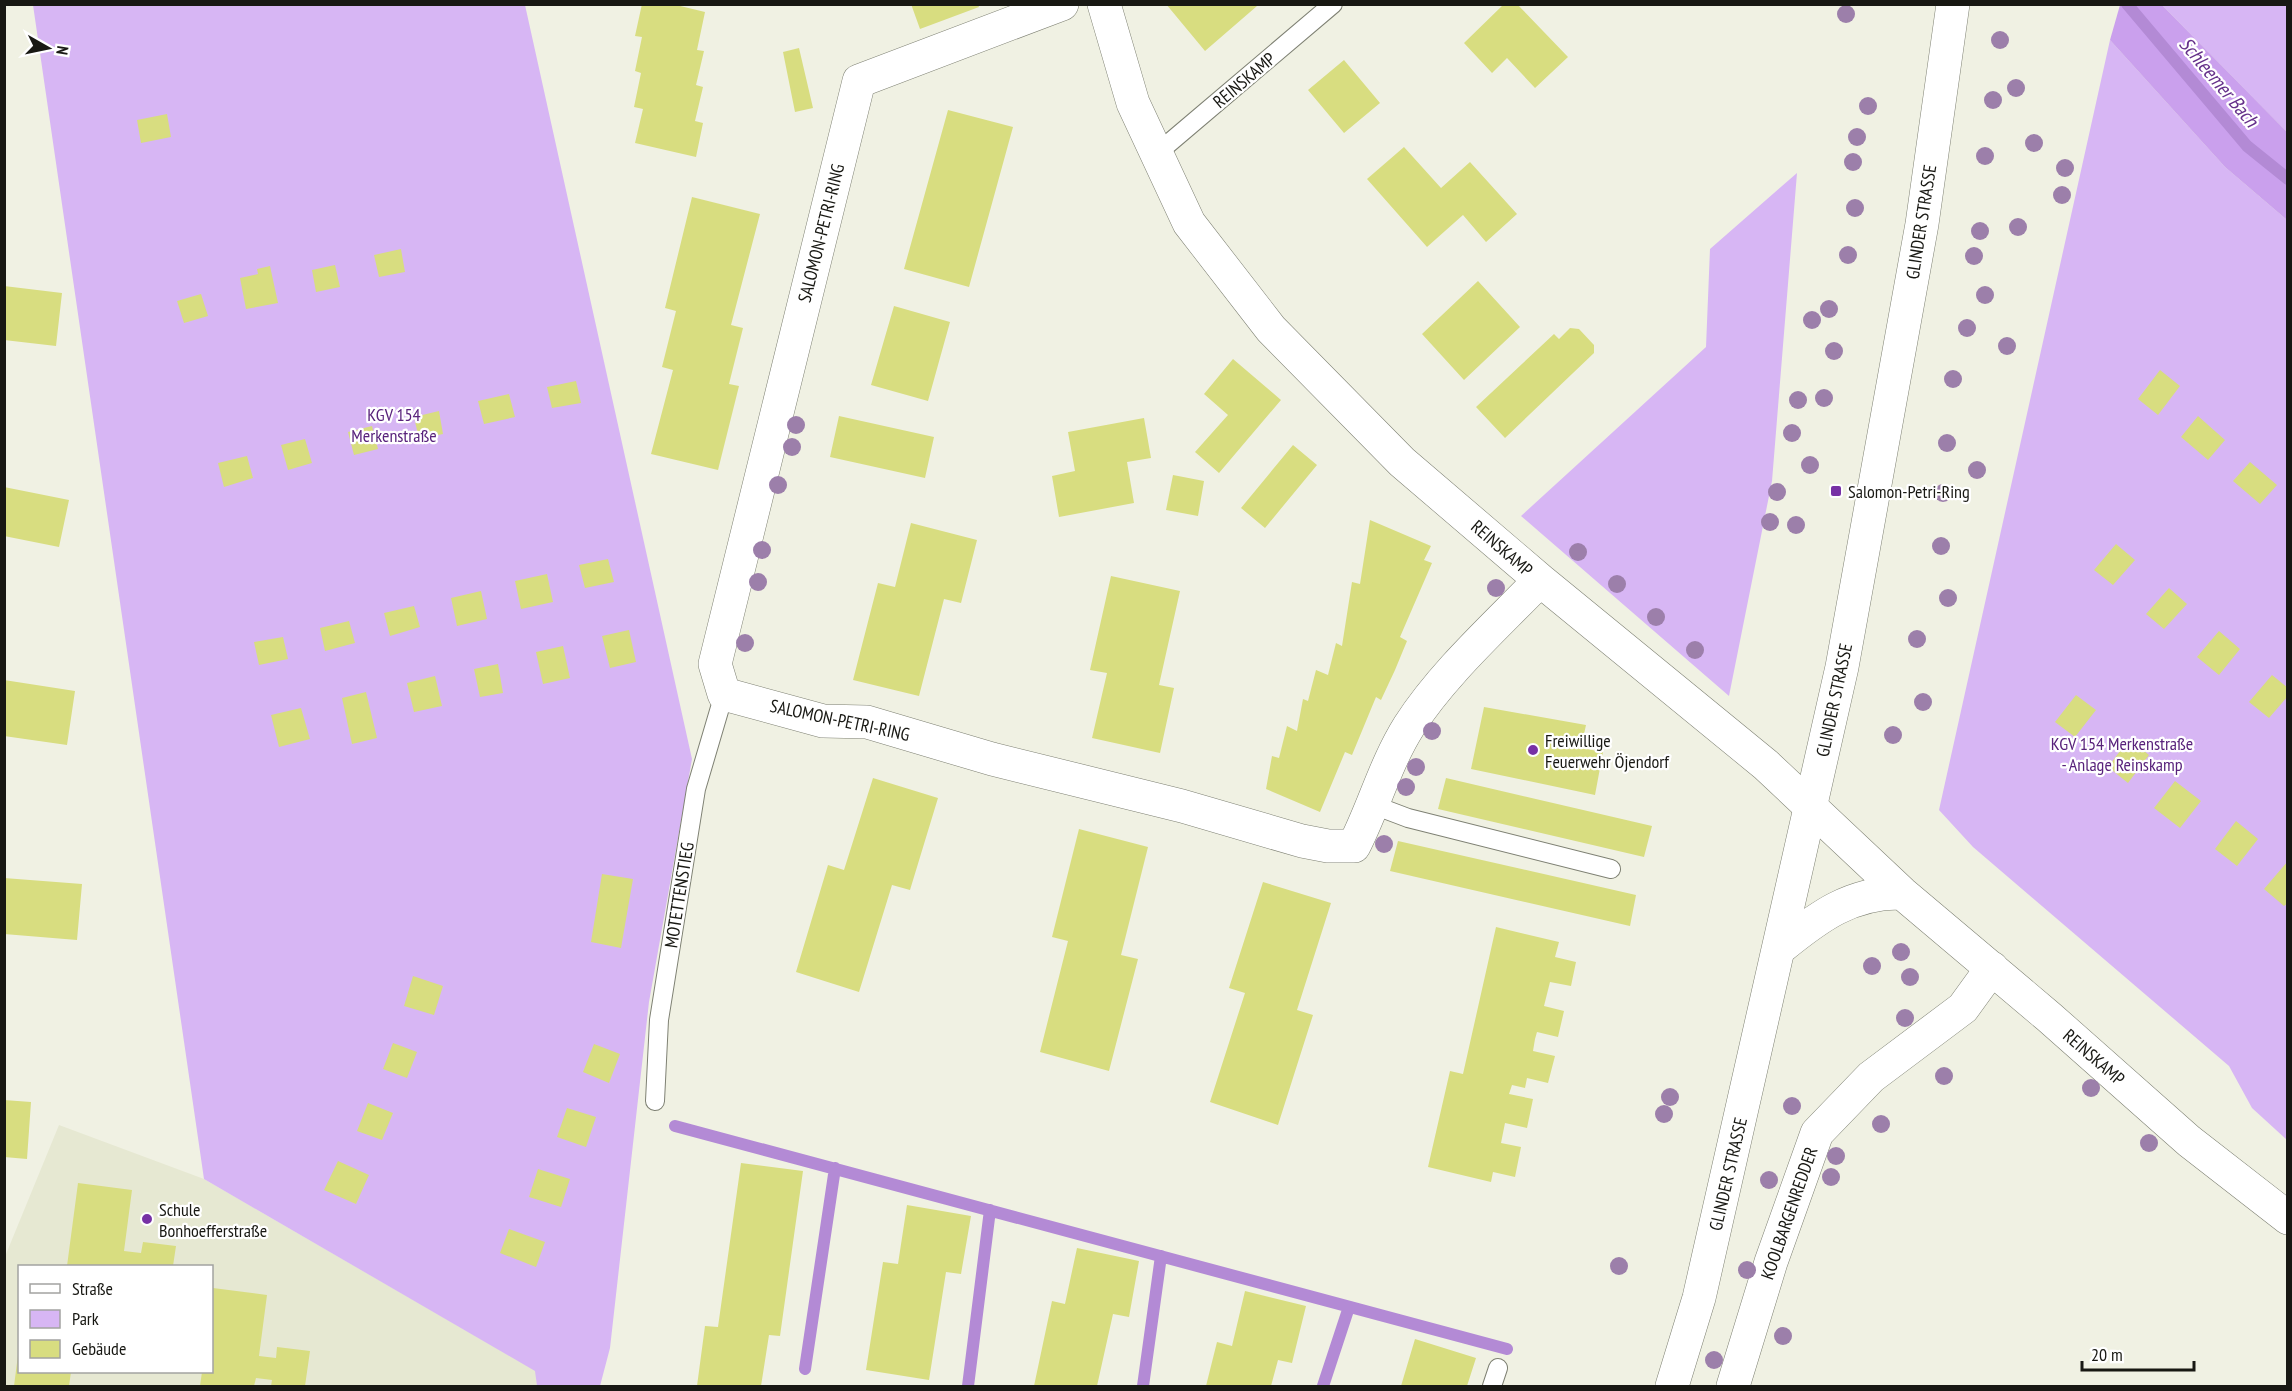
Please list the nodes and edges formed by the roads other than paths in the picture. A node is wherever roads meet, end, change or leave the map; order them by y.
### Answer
1 (1062, 4) edge
2 (1104, 4) edge
3 (1333, 4) edge
4 (1953, 4) edge
5 (1155, 155) junction
6 (1540, 580) junction
7 (724, 694) junction
8 (1371, 804) junction
9 (1811, 810) junction
10 (1611, 869) dead end
11 (1902, 893) junction
12 (1780, 948) junction
13 (1992, 968) junction
14 (655, 1101) dead end
15 (2288, 1218) edge
16 (1498, 1368) dead end
17 (1492, 1386) edge
18 (1672, 1386) edge
19 (1733, 1386) edge

1 - 7 street, SALOMON-PETRI-RING
2 - 5 street, REINSKAMP
3 - 5 lane, REINSKAMP
4 - 9 street, GLINDER STRASSE
5 - 6 street, REINSKAMP
6 - 8 street, SALOMON-PETRI-RING
6 - 9 street, REINSKAMP
7 - 8 street, SALOMON-PETRI-RING
7 - 14 lane, MOTETTENSTIEG
8 - 10 lane
9 - 11 street, REINSKAMP
9 - 12 street, GLINDER STRASSE
11 - 12 street
11 - 13 street, REINSKAMP
12 - 18 street, GLINDER STRASSE
13 - 15 street, REINSKAMP
13 - 19 street, KOOLBARGENREDDER
16 - 17 lane

